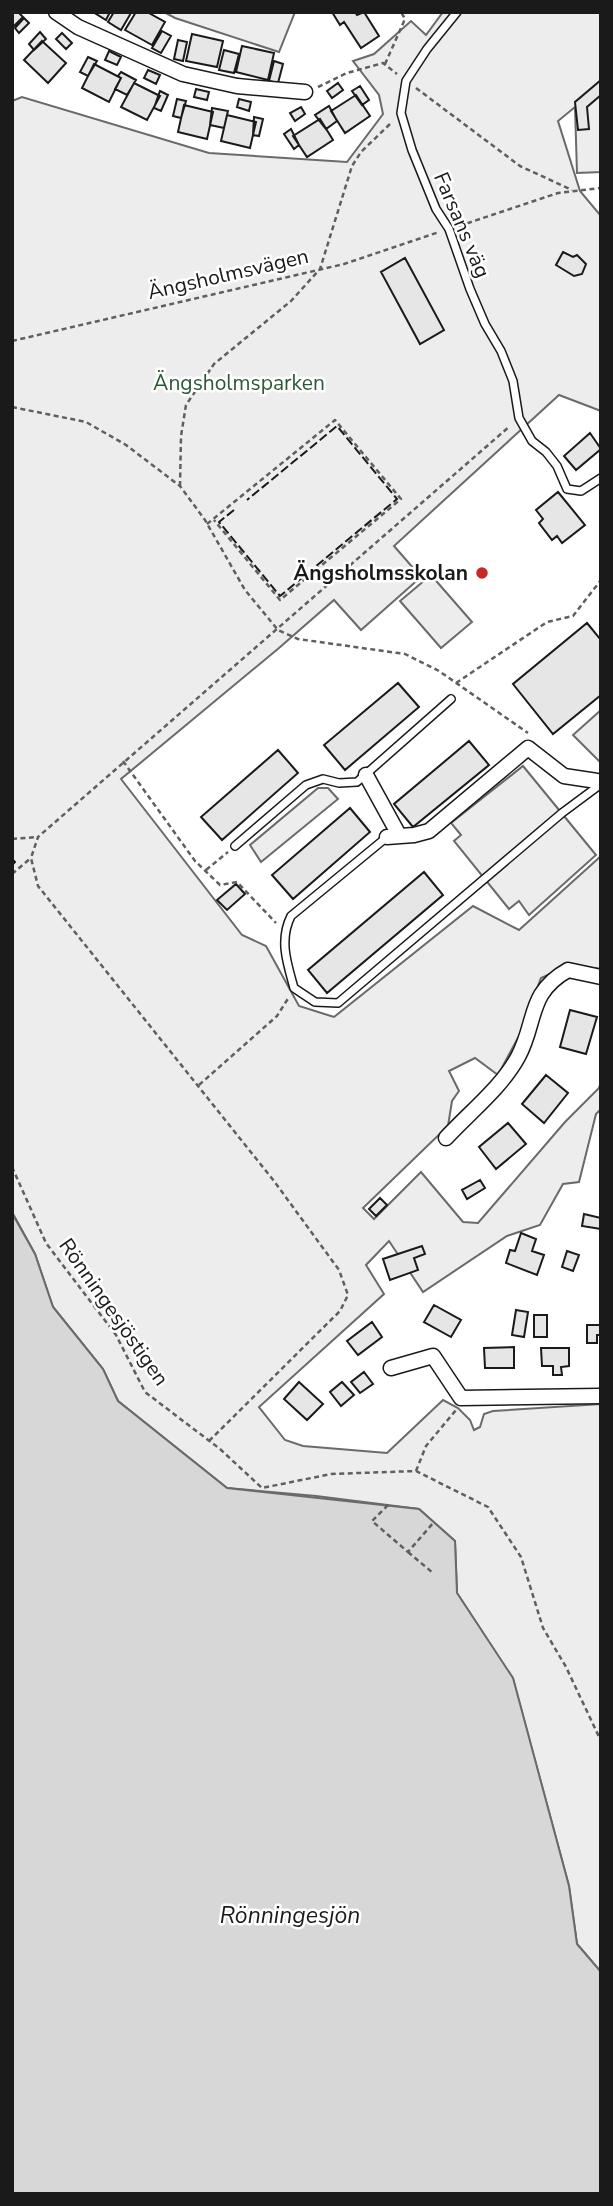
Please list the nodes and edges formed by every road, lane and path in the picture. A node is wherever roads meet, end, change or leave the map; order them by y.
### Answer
1 (55, 12) edge
2 (401, 12) edge
3 (457, 12) edge
4 (385, 65) junction
5 (406, 81) junction
6 (305, 92) joint
7 (401, 113) junction
8 (601, 188) edge
9 (572, 190) dead end
10 (449, 229) junction
11 (320, 269) junction
12 (12, 341) edge
13 (12, 407) edge
14 (519, 418) junction
15 (601, 478) edge
16 (180, 486) junction
17 (214, 520) junction
18 (207, 524) junction
19 (601, 580) edge
20 (278, 630) junction
21 (456, 683) junction
22 (451, 699) dead end
23 (531, 736) dead end
24 (123, 761) junction
25 (366, 775) junction
26 (596, 781) edge
27 (393, 836) junction
28 (38, 837) junction
29 (12, 839) edge
30 (235, 846) joint
31 (31, 858) junction
32 (206, 870) junction
33 (12, 874) edge
34 (284, 930) junction
35 (601, 977) edge
36 (294, 988) junction
37 (198, 1086) junction
38 (446, 1138) dead end
39 (12, 1167) edge
40 (391, 1368) dead end
41 (601, 1396) edge
42 (458, 1409) dead end
43 (209, 1441) junction
44 (416, 1471) junction
45 (388, 1505) dead end
46 (434, 1522) dead end
47 (408, 1552) junction
48 (433, 1573) dead end
49 (601, 1741) edge

1 - 6 street
2 - 4 path
3 - 5 lane, Farsans väg
4 - 5 path
4 - 6 path
5 - 7 lane, Farsans väg
5 - 9 path
7 - 10 lane, Farsans väg
7 - 11 path
8 - 10 path, Ängsholmsvägen
10 - 11 path, Ängsholmsvägen
10 - 14 lane, Farsans väg
11 - 12 path, Ängsholmsvägen
11 - 16 path
13 - 16 path
14 - 15 lane, Farsans väg
14 - 20 path
16 - 18 path
17 - 17 path
17 - 18 path
18 - 20 path
19 - 21 path
20 - 21 path
20 - 24 path
21 - 23 path
22 - 25 lane
24 - 28 path
24 - 32 path
25 - 27 street
25 - 30 lane
26 - 27 street
26 - 36 lane
27 - 34 lane
28 - 29 path
28 - 31 path
30 - 32 path
31 - 33 path
31 - 37 path
32 - 34 path
34 - 36 lane
35 - 38 street
36 - 37 path
37 - 43 path
39 - 43 path, Rönningesjöstigen
40 - 41 street
42 - 44 path
43 - 44 path, Rönningesjöstigen
44 - 49 path, Rönningesjöstigen
45 - 47 path
46 - 47 path
47 - 48 path

